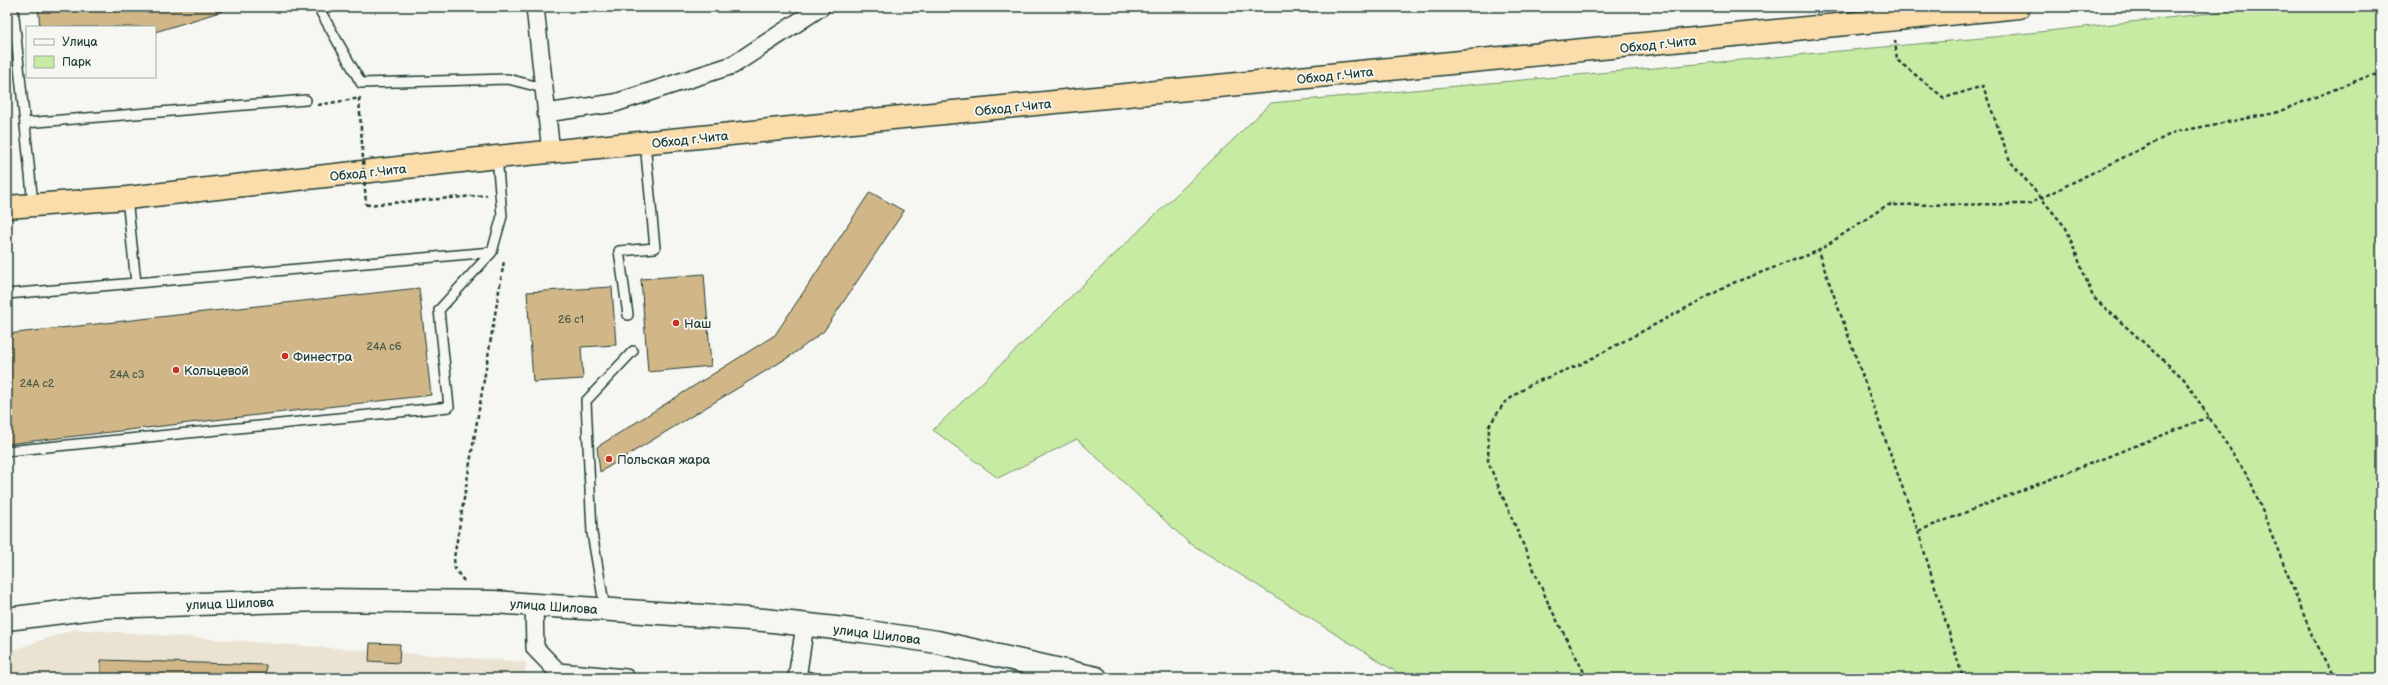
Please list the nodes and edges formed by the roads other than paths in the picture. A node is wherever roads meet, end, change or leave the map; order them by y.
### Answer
1 (13, 7) edge
2 (318, 7) edge
3 (535, 7) edge
4 (821, 7) edge
5 (2019, 7) edge
6 (543, 88) junction
7 (306, 100) dead end
8 (546, 113) junction
9 (25, 123) junction
10 (645, 143) junction
11 (552, 152) junction
12 (497, 158) junction
13 (128, 198) junction
14 (33, 204) junction
15 (7, 207) edge
16 (492, 252) junction
17 (136, 283) junction
18 (7, 294) edge
19 (628, 316) dead end
20 (633, 351) dead end
21 (7, 451) edge
22 (534, 604) junction
23 (605, 609) junction
24 (7, 619) edge
25 (805, 625) junction
26 (803, 677) edge
27 (626, 678) edge
28 (1096, 678) edge

1 - 9 lane
2 - 6 lane
3 - 6 street
4 - 8 street
5 - 10 highway, Обход г.Чита
6 - 8 street
7 - 9 lane
8 - 11 street
9 - 14 lane
10 - 11 highway, Обход г.Чита
10 - 19 lane
11 - 12 highway, Обход г.Чита
12 - 13 highway, Обход г.Чита
12 - 16 lane
13 - 14 highway, Обход г.Чита
13 - 17 lane
14 - 15 highway, Обход г.Чита
16 - 17 lane
16 - 21 lane
17 - 18 lane
20 - 23 lane
22 - 23 main road, улица Шилова
22 - 24 main road, улица Шилова
22 - 27 street
23 - 25 main road, улица Шилова
25 - 26 street
25 - 28 main road, улица Шилова

